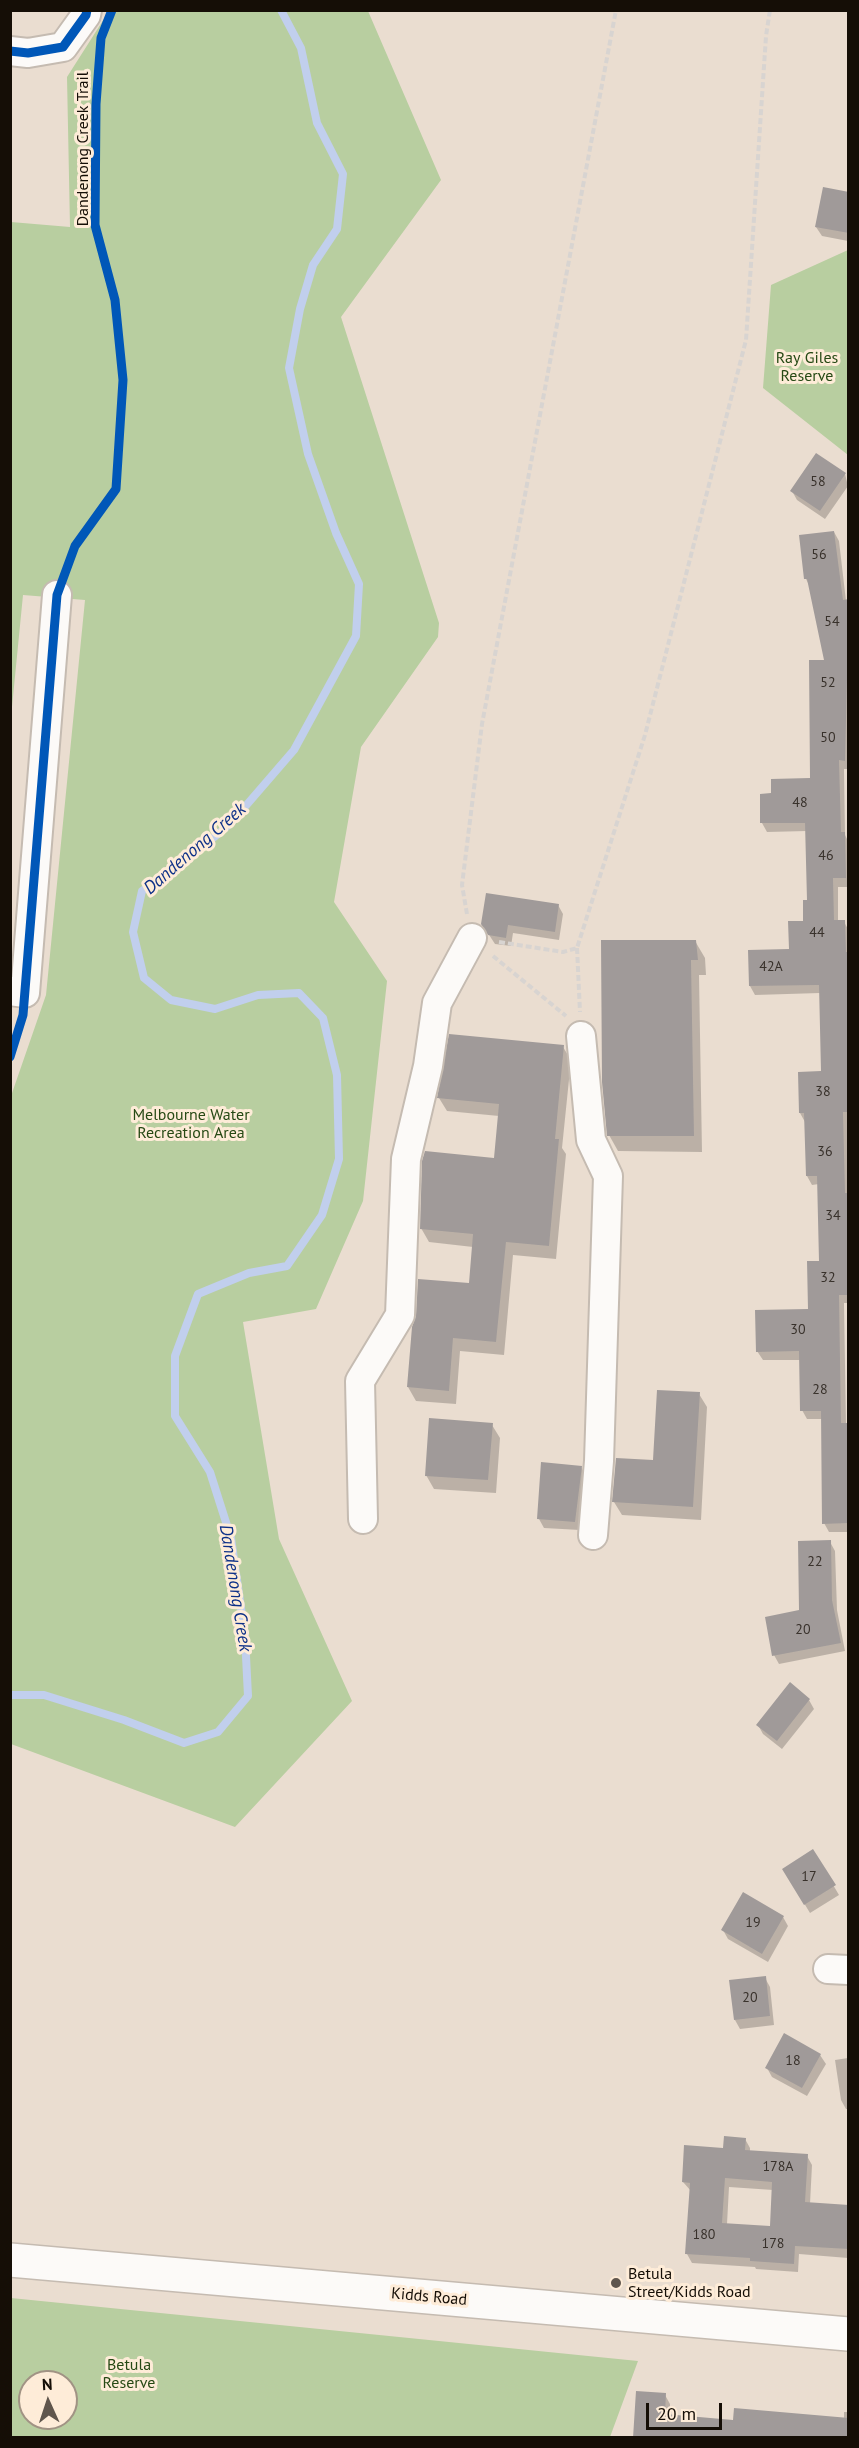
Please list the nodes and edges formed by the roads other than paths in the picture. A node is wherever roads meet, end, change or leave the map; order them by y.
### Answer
1 (87, 10) edge
2 (10, 51) edge
3 (57, 595) dead end
4 (472, 938) road end
5 (10, 991) edge
6 (581, 1036) road end
7 (363, 1519) dead end
8 (593, 1535) dead end
9 (10, 2260) edge
10 (849, 2334) edge

1 - 2 street
3 - 5 street
4 - 7 street
6 - 8 street
9 - 10 main road, Kidds Road

